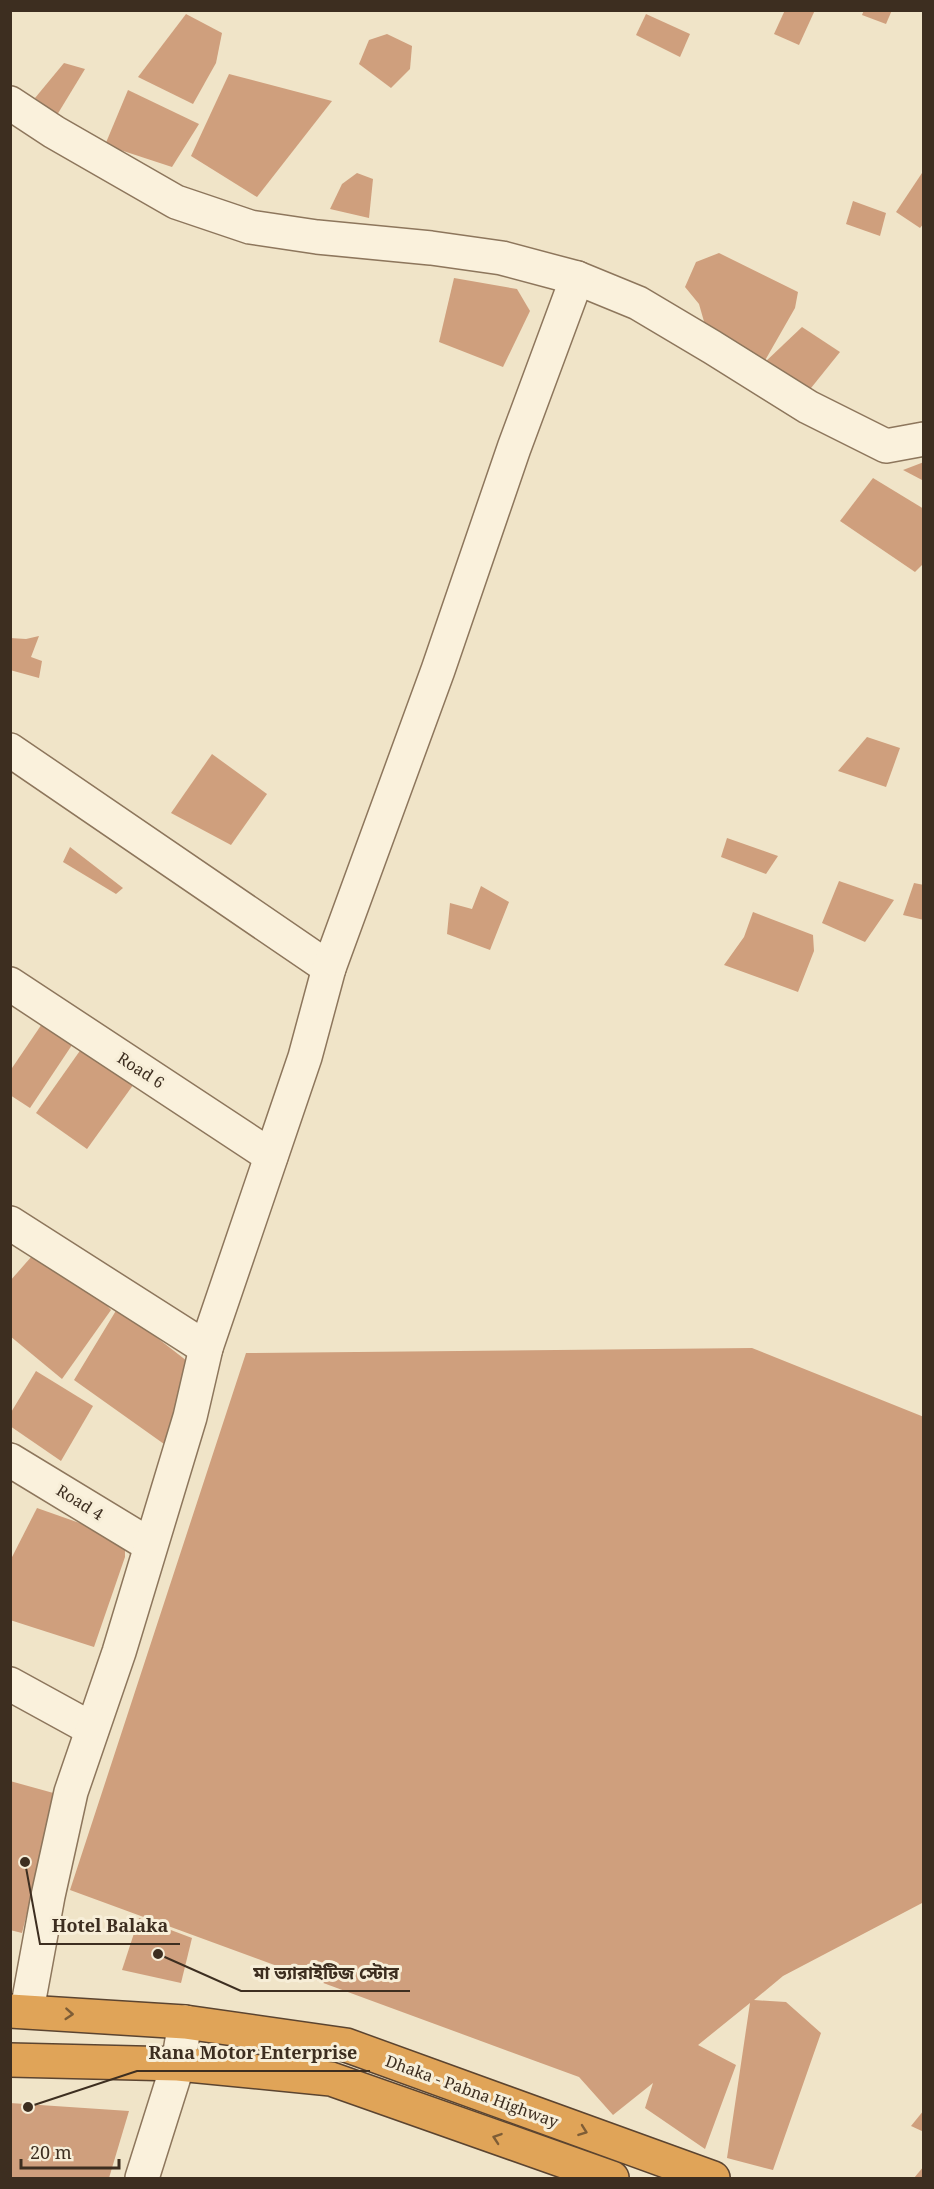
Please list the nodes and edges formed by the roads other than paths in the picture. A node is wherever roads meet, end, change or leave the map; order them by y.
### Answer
1 (10, 102) edge
2 (577, 278) junction
3 (924, 439) edge
4 (10, 750) edge
5 (329, 968) junction
6 (10, 984) edge
7 (271, 1156) junction
8 (10, 1223) edge
9 (206, 1348) junction
10 (10, 1460) edge
11 (150, 1545) junction
12 (10, 1684) edge
13 (92, 1729) junction
14 (19, 2011) edge
15 (185, 2022) junction
16 (346, 2045) junction
17 (10, 2060) edge
18 (178, 2064) junction
19 (331, 2079) junction
20 (142, 2178) edge
21 (612, 2178) edge
22 (713, 2178) edge

1 - 2 street
2 - 3 street
2 - 5 street
4 - 5 street
5 - 7 street
6 - 7 street, Road 6
7 - 9 street
8 - 9 street
9 - 11 street
10 - 11 street, Road 4
11 - 13 street
12 - 13 street
13 - 14 street
14 -> 15 highway, Dhaka - Pabna Highway
15 - 16 highway, Dhaka - Pabna Highway
15 - 18 street
16 - 19 highway
16 -> 22 highway, Dhaka - Pabna Highway
17 - 18 highway
18 - 19 highway
18 - 20 street
21 -> 19 highway

